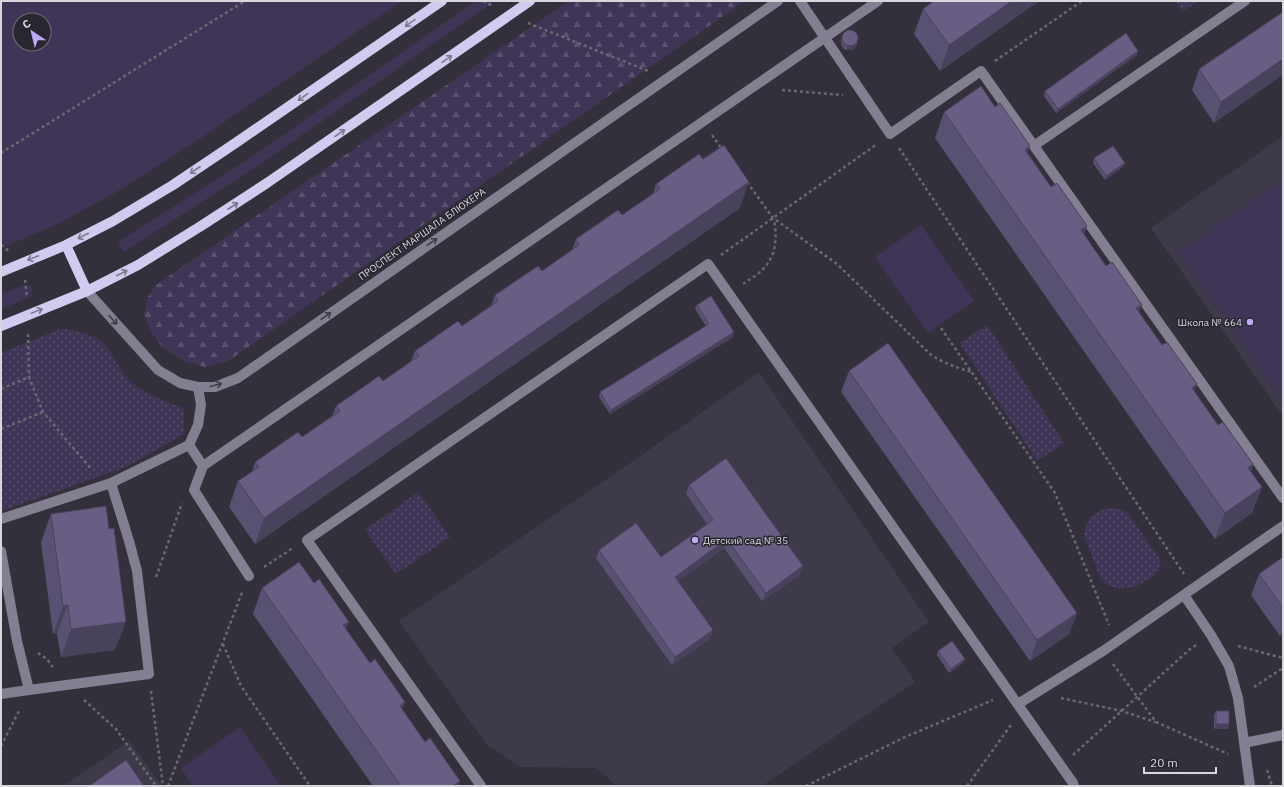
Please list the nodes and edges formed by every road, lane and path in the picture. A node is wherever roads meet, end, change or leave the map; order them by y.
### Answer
1 (245, 1) edge
2 (442, 1) edge
3 (483, 1) edge
4 (530, 1) edge
5 (778, 1) edge
6 (800, 1) edge
7 (878, 1) edge
8 (1082, 1) edge
9 (1245, 1) edge
10 (510, 15) junction
11 (825, 38) junction
12 (981, 71) junction
13 (666, 79) junction
14 (755, 87) junction
15 (865, 97) junction
16 (703, 122) junction
17 (890, 134) junction
18 (1035, 145) junction
19 (1, 153) edge
20 (726, 154) edge
21 (745, 180) edge
22 (774, 218) junction
23 (66, 245) junction
24 (708, 264) junction
25 (1, 272) edge
26 (87, 291) junction
27 (730, 295) junction
28 (1, 326) edge
29 (941, 328) dead end
30 (972, 372) junction
31 (198, 387) junction
32 (1, 389) edge
33 (43, 412) junction
34 (1, 429) edge
35 (189, 445) junction
36 (203, 466) junction
37 (107, 484) junction
38 (194, 490) junction
39 (1283, 498) edge
40 (1, 519) edge
41 (1283, 526) edge
42 (307, 540) junction
43 (1, 551) edge
44 (249, 576) junction
45 (156, 578) dead end
46 (1193, 588) junction
47 (1184, 595) junction
48 (1211, 635) junction
49 (17, 641) junction
50 (1116, 642) junction
51 (223, 644) junction
52 (1103, 651) junction
53 (1283, 658) edge
54 (1283, 668) edge
55 (150, 674) junction
56 (68, 686) junction
57 (29, 690) junction
58 (1010, 693) junction
59 (1035, 693) junction
60 (1, 694) edge
61 (1138, 697) junction
62 (1238, 698) junction
63 (1020, 708) junction
64 (1122, 711) junction
65 (1156, 722) junction
66 (1283, 735) edge
67 (1244, 743) junction
68 (1, 746) edge
69 (1246, 758) junction
70 (1061, 766) junction
71 (156, 786) edge
72 (163, 786) edge
73 (168, 786) edge
74 (310, 786) edge
75 (481, 786) edge
76 (806, 786) edge
77 (967, 786) edge
78 (1074, 786) edge
79 (1247, 786) edge

1 - 19 path
2 -> 23 main road
3 - 10 path
4 - 10 main road
5 - 13 street, ПРОСПЕКТ МАРШАЛА БЛЮХЕРА
6 - 11 street
7 - 11 street
8 - 12 path
9 - 18 street
10 - 13 path
26 -> 10 main road
11 - 14 street
11 - 15 street
12 - 17 street
12 - 18 street
31 -> 13 street, ПРОСПЕКТ МАРШАЛА БЛЮХЕРА
14 - 15 path
14 - 16 street
15 - 17 street
16 - 20 path
16 - 36 street
17 - 22 path
17 - 46 path
18 - 39 street
21 - 22 path
22 - 24 path
22 - 27 path
22 - 30 path
23 -> 25 main road
23 - 26 main road
24 - 27 street
24 - 42 street
28 -> 26 main road
26 -> 31 street, ПРОСПЕКТ МАРШАЛА БЛЮХЕРА
27 - 58 street
29 - 30 path
30 - 50 path
31 - 35 street
32 - 33 path
33 - 34 path
33 - 37 path
35 - 36 street
35 - 37 street
36 - 38 street
37 - 40 street
37 - 55 street
38 - 44 street
38 - 45 path
41 - 46 street
42 - 44 path
42 - 75 street
43 - 49 street
44 - 51 path
46 - 47 street
47 - 48 street
47 - 50 street
48 - 53 path
48 - 61 path
48 - 62 street
49 - 56 path
49 - 57 street
50 - 52 street
51 - 73 path
51 - 74 path
52 - 59 street
52 - 61 path
54 - 62 path
55 - 56 street
55 - 72 path
56 - 57 street
56 - 71 path
57 - 60 street
57 - 68 path
58 - 63 street
58 - 76 path
59 - 63 street
59 - 64 path
61 - 64 path
61 - 65 path
62 - 67 street
63 - 70 street
63 - 77 path
64 - 65 path
64 - 70 path
65 - 69 path
66 - 67 street
67 - 69 street
69 - 79 street
70 - 78 street

